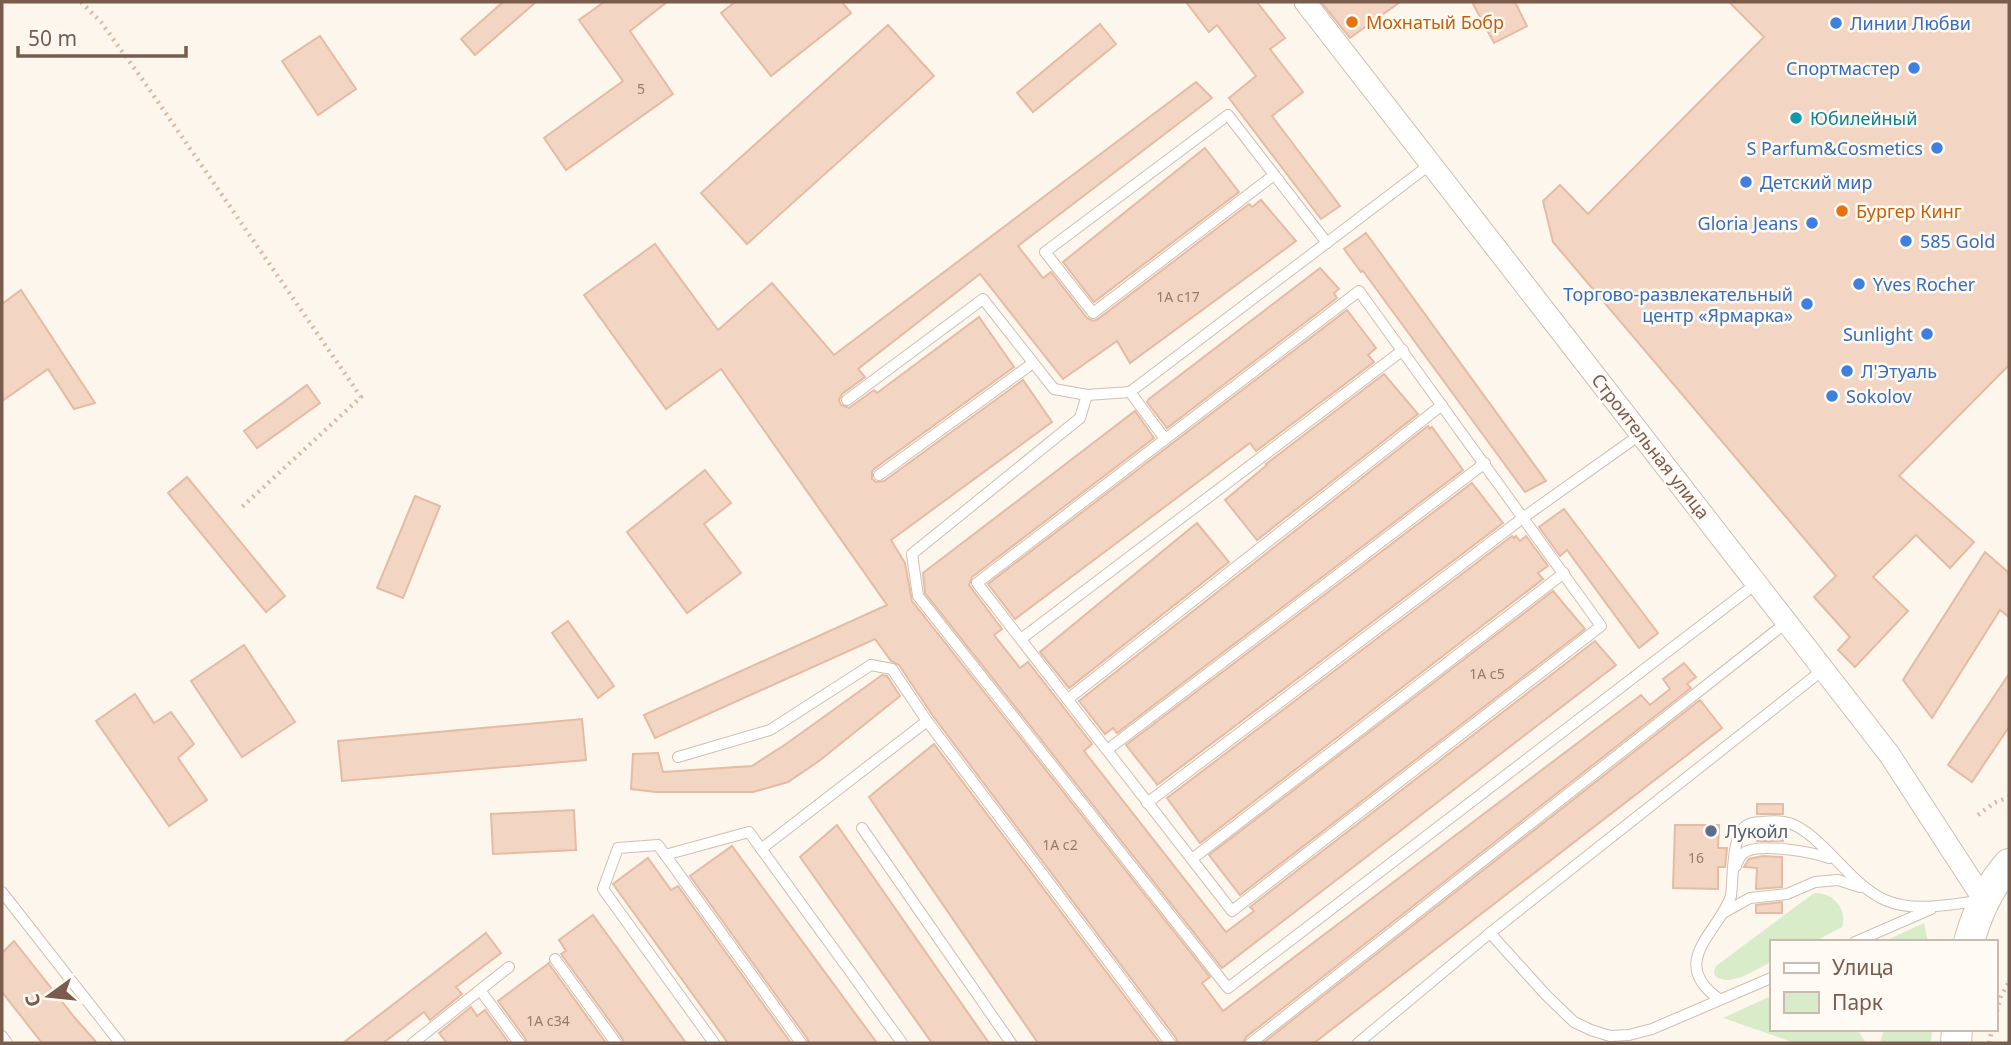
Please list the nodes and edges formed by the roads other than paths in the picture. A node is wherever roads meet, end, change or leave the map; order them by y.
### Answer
1 (1305, 2) edge
2 (1432, 163) junction
3 (1273, 175) junction
4 (1326, 243) junction
5 (1403, 350) junction
6 (1033, 363) junction
7 (1130, 392) junction
8 (1087, 395) junction
9 (847, 400) dead end
10 (1442, 405) junction
11 (1641, 434) junction
12 (1165, 439) junction
13 (1485, 463) junction
14 (879, 475) dead end
15 (1524, 517) junction
16 (1564, 573) junction
17 (1757, 583) junction
18 (1787, 622) junction
19 (1021, 639) junction
20 (1824, 669) junction
21 (1068, 699) junction
22 (927, 721) junction
23 (1107, 750) junction
24 (678, 757) dead end
25 (1147, 803) junction
26 (862, 828) dead end
27 (761, 849) junction
28 (665, 855) junction
29 (1192, 859) junction
30 (1835, 860) junction
31 (2009, 864) edge
32 (1733, 878) junction
33 (1866, 890) junction
34 (2, 892) edge
35 (1984, 900) junction
36 (1940, 905) junction
37 (1722, 914) junction
38 (1490, 933) junction
39 (1860, 940) edge
40 (1970, 940) edge
41 (555, 959) dead end
42 (509, 967) dead end
43 (1770, 978) edge
44 (480, 990) junction
45 (1719, 999) junction
46 (427, 1033) junction
47 (2, 1036) edge
48 (8, 1043) edge
49 (120, 1043) edge
50 (413, 1043) edge
51 (434, 1043) edge
52 (519, 1043) edge
53 (616, 1043) edge
54 (714, 1043) edge
55 (801, 1043) edge
56 (902, 1043) edge
57 (1011, 1043) edge
58 (1170, 1043) edge
59 (1251, 1043) edge
60 (1358, 1043) edge

1 - 2 street, Строительная улица
2 - 4 lane
2 - 11 street, Строительная улица
3 - 3 lane
3 - 4 lane
4 - 7 lane
5 - 10 lane
5 - 12 lane
5 - 19 lane
6 - 8 lane
6 - 9 lane
6 - 14 lane
7 - 8 lane
7 - 12 lane
8 - 17 lane
10 - 13 lane
10 - 21 lane
11 - 15 lane
11 - 17 street, Строительная улица
12 - 19 lane
13 - 15 lane
13 - 23 lane
15 - 16 lane
15 - 25 lane
16 - 29 lane
16 - 29 lane
17 - 18 street, Строительная улица
18 - 20 street, Строительная улица
18 - 59 lane
19 - 21 lane
20 - 35 street, Строительная улица
20 - 38 lane
21 - 23 lane
22 - 24 lane
22 - 27 lane
22 - 58 lane
23 - 25 lane
25 - 29 lane
26 - 57 lane
27 - 28 lane
27 - 56 lane
28 - 54 lane
28 - 55 lane
30 - 32 lane
30 - 32 lane
30 - 33 lane
31 - 35 main road
32 - 37 lane
33 - 36 lane
33 - 37 lane
34 - 49 lane
35 - 36 lane
35 - 40 main road
36 - 39 lane
37 - 45 lane
38 - 45 lane
38 - 60 lane
41 - 53 lane
42 - 44 lane
43 - 45 lane
44 - 46 lane
44 - 52 lane
46 - 50 lane
46 - 51 lane
47 - 48 lane

